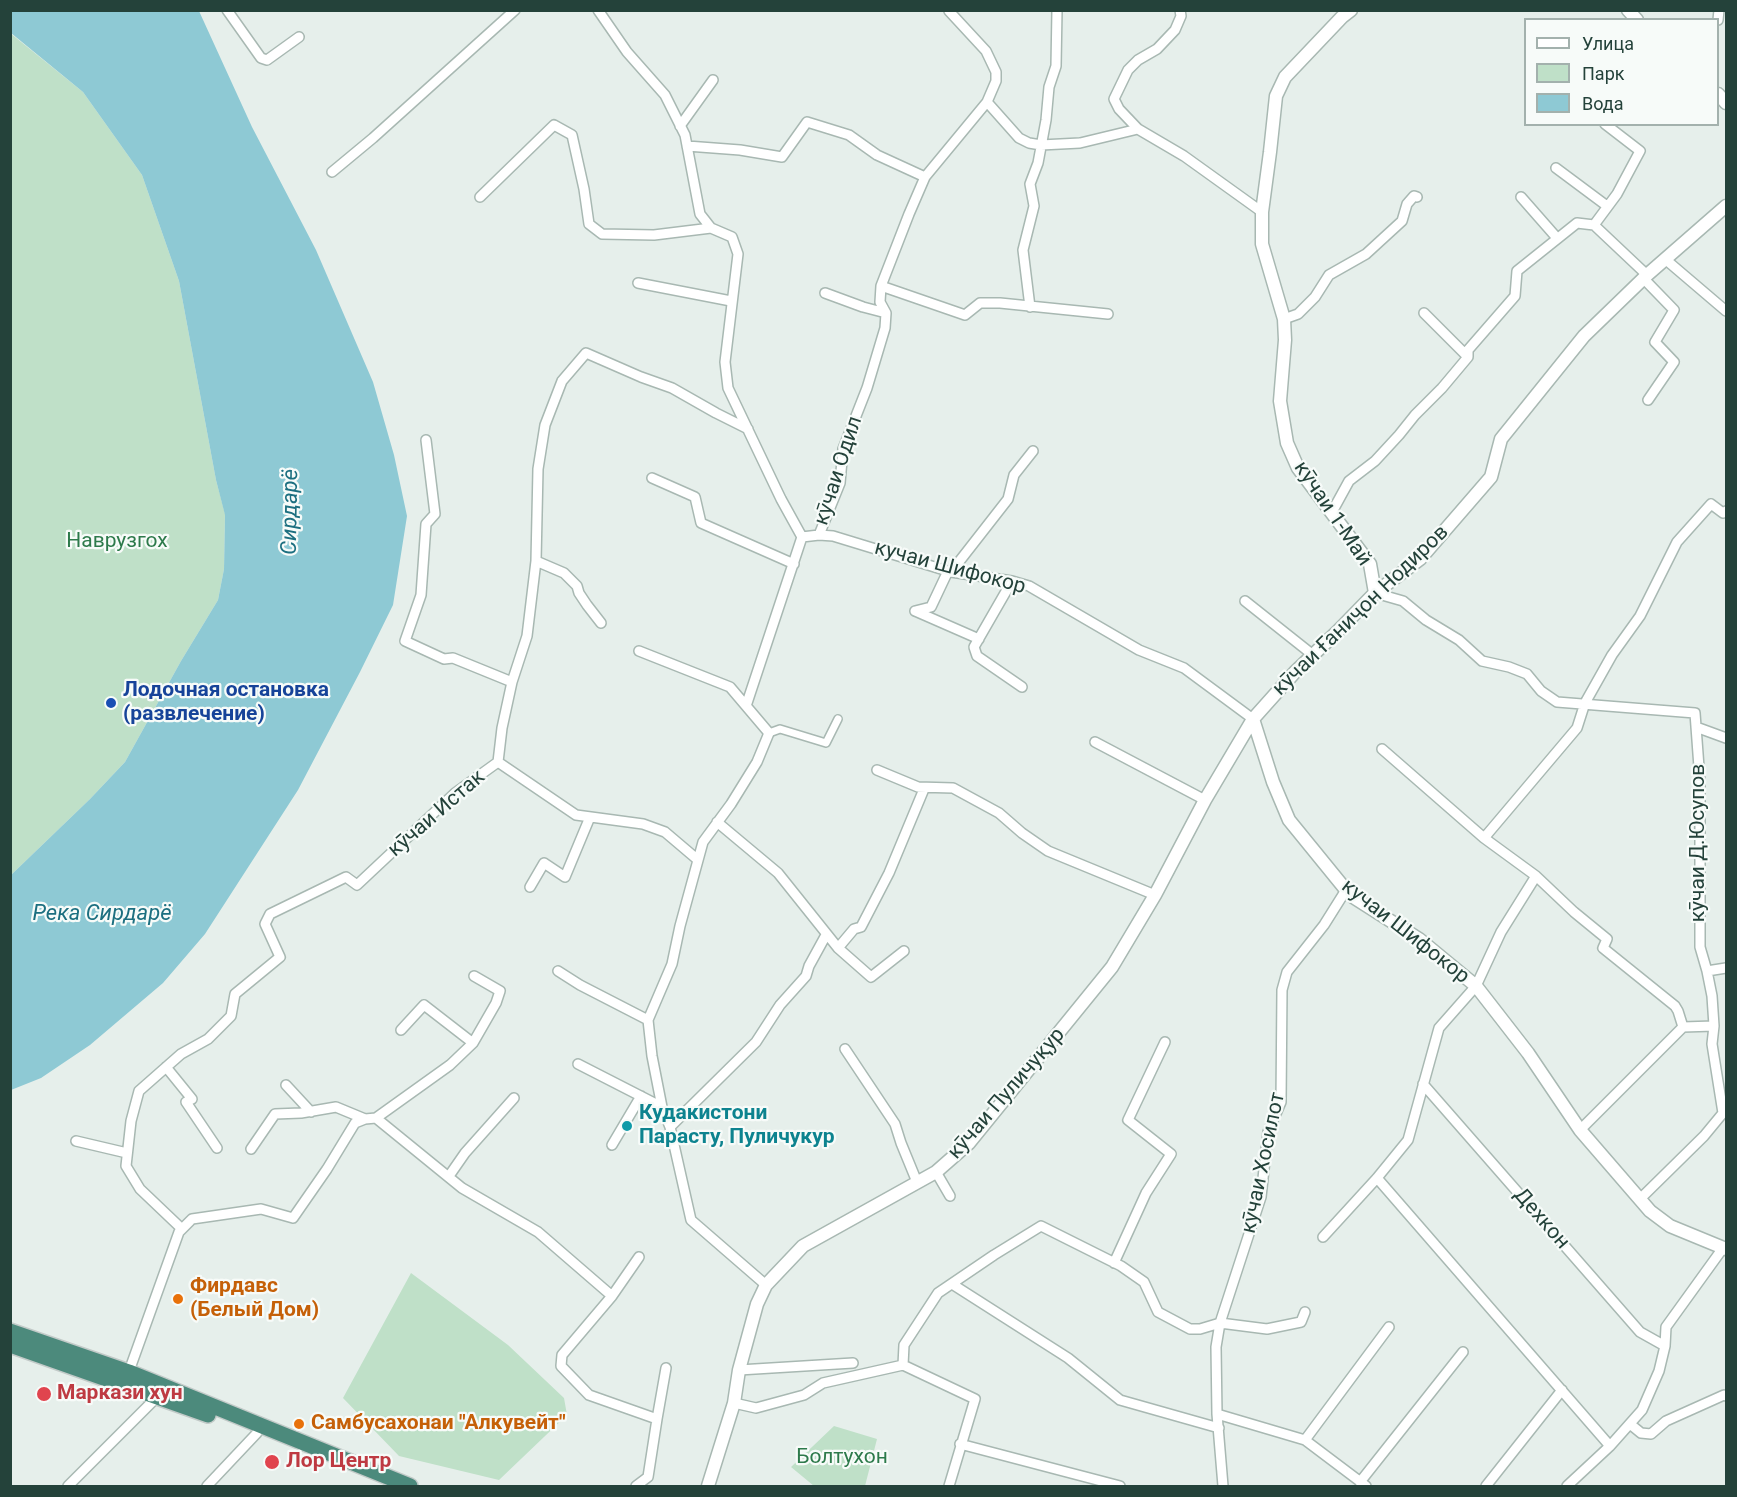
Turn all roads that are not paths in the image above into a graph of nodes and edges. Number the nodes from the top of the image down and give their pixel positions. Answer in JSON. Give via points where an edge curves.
{"nodes":[{"id":1,"x":227,"y":10,"type":"edge"},
{"id":2,"x":516,"y":10,"type":"edge"},
{"id":3,"x":598,"y":10,"type":"edge"},
{"id":4,"x":949,"y":10,"type":"edge"},
{"id":5,"x":1060,"y":10,"type":"edge"},
{"id":6,"x":1180,"y":10,"type":"edge"},
{"id":7,"x":1351,"y":10,"type":"edge"},
{"id":8,"x":299,"y":37,"type":"dead end"},
{"id":9,"x":713,"y":80,"type":"dead end"},
{"id":10,"x":987,"y":102,"type":"junction"},
{"id":11,"x":680,"y":126,"type":"junction"},
{"id":12,"x":1608,"y":126,"type":"edge"},
{"id":13,"x":1138,"y":129,"type":"junction"},
{"id":14,"x":1041,"y":145,"type":"junction"},
{"id":15,"x":687,"y":146,"type":"junction"},
{"id":16,"x":1556,"y":168,"type":"dead end"},
{"id":17,"x":332,"y":172,"type":"dead end"},
{"id":18,"x":925,"y":177,"type":"junction"},
{"id":19,"x":480,"y":197,"type":"dead end"},
{"id":20,"x":1417,"y":197,"type":"dead end"},
{"id":21,"x":1521,"y":197,"type":"dead end"},
{"id":22,"x":1607,"y":206,"type":"junction"},
{"id":23,"x":1726,"y":206,"type":"edge"},
{"id":24,"x":1262,"y":212,"type":"junction"},
{"id":25,"x":1594,"y":225,"type":"junction"},
{"id":26,"x":711,"y":228,"type":"junction"},
{"id":27,"x":1557,"y":238,"type":"junction"},
{"id":28,"x":1665,"y":259,"type":"junction"},
{"id":29,"x":1645,"y":277,"type":"junction"},
{"id":30,"x":638,"y":283,"type":"dead end"},
{"id":31,"x":881,"y":286,"type":"junction"},
{"id":32,"x":825,"y":293,"type":"dead end"},
{"id":33,"x":731,"y":301,"type":"junction"},
{"id":34,"x":1030,"y":307,"type":"junction"},
{"id":35,"x":1726,"y":311,"type":"edge"},
{"id":36,"x":886,"y":313,"type":"junction"},
{"id":37,"x":1424,"y":313,"type":"dead end"},
{"id":38,"x":1108,"y":314,"type":"dead end"},
{"id":39,"x":1284,"y":319,"type":"junction"},
{"id":40,"x":1468,"y":357,"type":"junction"},
{"id":41,"x":1648,"y":400,"type":"dead end"},
{"id":42,"x":748,"y":429,"type":"junction"},
{"id":43,"x":426,"y":440,"type":"dead end"},
{"id":44,"x":1033,"y":451,"type":"dead end"},
{"id":45,"x":652,"y":478,"type":"dead end"},
{"id":46,"x":1726,"y":511,"type":"edge"},
{"id":47,"x":1332,"y":512,"type":"junction"},
{"id":48,"x":819,"y":535,"type":"junction"},
{"id":49,"x":802,"y":537,"type":"junction"},
{"id":50,"x":536,"y":561,"type":"junction"},
{"id":51,"x":794,"y":564,"type":"junction"},
{"id":52,"x":950,"y":571,"type":"junction"},
{"id":53,"x":1012,"y":581,"type":"junction"},
{"id":54,"x":1375,"y":593,"type":"junction"},
{"id":55,"x":1245,"y":601,"type":"dead end"},
{"id":56,"x":601,"y":623,"type":"dead end"},
{"id":57,"x":979,"y":639,"type":"junction"},
{"id":58,"x":639,"y":651,"type":"dead end"},
{"id":59,"x":1313,"y":655,"type":"junction"},
{"id":60,"x":512,"y":682,"type":"junction"},
{"id":61,"x":1022,"y":687,"type":"dead end"},
{"id":62,"x":1585,"y":703,"type":"junction"},
{"id":63,"x":746,"y":706,"type":"junction"},
{"id":64,"x":1695,"y":713,"type":"joint"},
{"id":65,"x":838,"y":719,"type":"dead end"},
{"id":66,"x":1253,"y":719,"type":"junction"},
{"id":67,"x":1696,"y":727,"type":"junction"},
{"id":68,"x":769,"y":733,"type":"junction"},
{"id":69,"x":1726,"y":738,"type":"edge"},
{"id":70,"x":1095,"y":741,"type":"dead end"},
{"id":71,"x":1382,"y":749,"type":"dead end"},
{"id":72,"x":498,"y":762,"type":"junction"},
{"id":73,"x":877,"y":770,"type":"dead end"},
{"id":74,"x":924,"y":789,"type":"junction"},
{"id":75,"x":1205,"y":800,"type":"junction"},
{"id":76,"x":590,"y":817,"type":"junction"},
{"id":77,"x":717,"y":822,"type":"junction"},
{"id":78,"x":1484,"y":838,"type":"junction"},
{"id":79,"x":698,"y":860,"type":"junction"},
{"id":80,"x":1536,"y":876,"type":"junction"},
{"id":81,"x":530,"y":887,"type":"dead end"},
{"id":82,"x":1346,"y":890,"type":"junction"},
{"id":83,"x":1155,"y":896,"type":"junction"},
{"id":84,"x":826,"y":935,"type":"junction"},
{"id":85,"x":838,"y":948,"type":"junction"},
{"id":86,"x":904,"y":951,"type":"dead end"},
{"id":87,"x":1726,"y":968,"type":"edge"},
{"id":88,"x":558,"y":971,"type":"dead end"},
{"id":89,"x":1707,"y":971,"type":"junction"},
{"id":90,"x":474,"y":976,"type":"dead end"},
{"id":91,"x":1476,"y":986,"type":"junction"},
{"id":92,"x":648,"y":1020,"type":"junction"},
{"id":93,"x":1714,"y":1026,"type":"junction"},
{"id":94,"x":1683,"y":1027,"type":"junction"},
{"id":95,"x":401,"y":1030,"type":"dead end"},
{"id":96,"x":1165,"y":1042,"type":"dead end"},
{"id":97,"x":473,"y":1043,"type":"junction"},
{"id":98,"x":845,"y":1049,"type":"dead end"},
{"id":99,"x":578,"y":1064,"type":"dead end"},
{"id":100,"x":166,"y":1067,"type":"junction"},
{"id":101,"x":1716,"y":1072,"type":"junction"},
{"id":102,"x":1726,"y":1074,"type":"edge"},
{"id":103,"x":1423,"y":1084,"type":"junction"},
{"id":104,"x":286,"y":1085,"type":"dead end"},
{"id":105,"x":641,"y":1096,"type":"junction"},
{"id":106,"x":514,"y":1098,"type":"dead end"},
{"id":107,"x":662,"y":1107,"type":"junction"},
{"id":108,"x":312,"y":1112,"type":"junction"},
{"id":109,"x":376,"y":1118,"type":"junction"},
{"id":110,"x":365,"y":1119,"type":"junction"},
{"id":111,"x":670,"y":1127,"type":"junction"},
{"id":112,"x":1580,"y":1130,"type":"junction"},
{"id":113,"x":76,"y":1141,"type":"dead end"},
{"id":114,"x":612,"y":1145,"type":"dead end"},
{"id":115,"x":217,"y":1148,"type":"dead end"},
{"id":116,"x":251,"y":1149,"type":"dead end"},
{"id":117,"x":127,"y":1153,"type":"junction"},
{"id":118,"x":936,"y":1172,"type":"junction"},
{"id":119,"x":449,"y":1176,"type":"junction"},
{"id":120,"x":1377,"y":1178,"type":"junction"},
{"id":121,"x":918,"y":1182,"type":"junction"},
{"id":122,"x":950,"y":1196,"type":"dead end"},
{"id":123,"x":1640,"y":1199,"type":"junction"},
{"id":124,"x":182,"y":1229,"type":"junction"},
{"id":125,"x":1323,"y":1237,"type":"dead end"},
{"id":126,"x":1725,"y":1248,"type":"edge"},
{"id":127,"x":639,"y":1257,"type":"dead end"},
{"id":128,"x":1114,"y":1263,"type":"junction"},
{"id":129,"x":951,"y":1284,"type":"junction"},
{"id":130,"x":766,"y":1285,"type":"junction"},
{"id":131,"x":612,"y":1296,"type":"junction"},
{"id":132,"x":1305,"y":1312,"type":"dead end"},
{"id":133,"x":1220,"y":1323,"type":"junction"},
{"id":134,"x":1389,"y":1327,"type":"dead end"},
{"id":135,"x":10,"y":1331,"type":"edge"},
{"id":136,"x":10,"y":1345,"type":"edge"},
{"id":137,"x":1665,"y":1346,"type":"junction"},
{"id":138,"x":1463,"y":1352,"type":"dead end"},
{"id":139,"x":853,"y":1363,"type":"dead end"},
{"id":140,"x":903,"y":1365,"type":"junction"},
{"id":141,"x":666,"y":1368,"type":"dead end"},
{"id":142,"x":738,"y":1370,"type":"junction"},
{"id":143,"x":127,"y":1379,"type":"junction"},
{"id":144,"x":1562,"y":1389,"type":"junction"},
{"id":145,"x":157,"y":1396,"type":"junction"},
{"id":146,"x":1726,"y":1396,"type":"edge"},
{"id":147,"x":734,"y":1403,"type":"junction"},
{"id":148,"x":1217,"y":1414,"type":"junction"},
{"id":149,"x":657,"y":1419,"type":"junction"},
{"id":150,"x":1630,"y":1424,"type":"junction"},
{"id":151,"x":1219,"y":1428,"type":"junction"},
{"id":152,"x":257,"y":1433,"type":"junction"},
{"id":153,"x":1305,"y":1440,"type":"junction"},
{"id":154,"x":960,"y":1444,"type":"junction"},
{"id":155,"x":1610,"y":1446,"type":"junction"},
{"id":156,"x":1363,"y":1484,"type":"edge"},
{"id":157,"x":68,"y":1486,"type":"edge"},
{"id":158,"x":207,"y":1486,"type":"edge"},
{"id":159,"x":384,"y":1486,"type":"edge"},
{"id":160,"x":410,"y":1486,"type":"edge"},
{"id":161,"x":636,"y":1486,"type":"edge"},
{"id":162,"x":708,"y":1486,"type":"edge"},
{"id":163,"x":949,"y":1486,"type":"edge"},
{"id":164,"x":1120,"y":1486,"type":"edge"},
{"id":165,"x":1223,"y":1486,"type":"edge"},
{"id":166,"x":1486,"y":1486,"type":"edge"},
{"id":167,"x":1567,"y":1486,"type":"edge"}],
"edges":[{"from":1,"to":8,"type":"street","via":[[261,58],[267,60]]},
{"from":2,"to":17,"type":"street"},
{"from":3,"to":11,"type":"street","via":[[627,52],[665,95]]},
{"from":4,"to":10,"type":"street","via":[[986,51],[996,72]]},
{"from":5,"to":14,"type":"street","via":[[1056,66],[1048,87]]},
{"from":6,"to":13,"type":"street","via":[[1175,30],[1158,49],[1128,70],[1114,99]]},
{"from":7,"to":24,"type":"street","name":"кӯчаи 1-Май","via":[[1285,76],[1276,96]]},
{"from":9,"to":11,"type":"street"},
{"from":10,"to":14,"type":"street","via":[[1019,138]]},
{"from":10,"to":18,"type":"street"},
{"from":11,"to":15,"type":"street"},
{"from":12,"to":22,"type":"street","via":[[1640,151]]},
{"from":13,"to":14,"type":"street","via":[[1080,142]]},
{"from":13,"to":24,"type":"street","via":[[1184,156]]},
{"from":14,"to":34,"type":"street","via":[[1030,184],[1034,206],[1023,249]]},
{"from":15,"to":18,"type":"street","via":[[782,157],[807,122],[849,135],[877,155]]},
{"from":15,"to":26,"type":"street","via":[[700,214]]},
{"from":16,"to":22,"type":"street"},
{"from":18,"to":31,"type":"street"},
{"from":19,"to":26,"type":"street","via":[[554,125],[572,135],[589,224],[602,234],[654,235]]},
{"from":20,"to":39,"type":"street","via":[[1407,204],[1402,221],[1366,254],[1329,275],[1316,297],[1299,314]]},
{"from":21,"to":27,"type":"street"},
{"from":22,"to":25,"type":"street"},
{"from":23,"to":28,"type":"street","name":"кӯчаи Ғаниҷон Нодиров"},
{"from":24,"to":39,"type":"street","name":"кӯчаи 1-Май","via":[[1262,244]]},
{"from":25,"to":27,"type":"street","via":[[1577,223]]},
{"from":25,"to":29,"type":"street"},
{"from":26,"to":33,"type":"street","name":"кӯчаи Одил","via":[[732,237],[738,254]]},
{"from":27,"to":40,"type":"street","via":[[1517,271],[1515,296],[1468,350]]},
{"from":28,"to":29,"type":"street","name":"кӯчаи Ғаниҷон Нодиров"},
{"from":28,"to":35,"type":"street"},
{"from":29,"to":41,"type":"street","via":[[1674,310],[1655,342],[1674,362]]},
{"from":29,"to":54,"type":"street","name":"кӯчаи Ғаниҷон Нодиров","via":[[1584,336],[1501,439],[1491,477],[1420,559]]},
{"from":30,"to":33,"type":"street"},
{"from":31,"to":34,"type":"street","via":[[965,315],[980,303]]},
{"from":31,"to":36,"type":"street","name":"кӯчаи Одил","via":[[880,302]]},
{"from":32,"to":36,"type":"street"},
{"from":33,"to":42,"type":"street","name":"кӯчаи Одил","via":[[724,362],[728,388]]},
{"from":34,"to":38,"type":"street"},
{"from":36,"to":48,"type":"street","name":"кӯчаи Одил","via":[[867,388],[843,449],[840,483]]},
{"from":37,"to":40,"type":"street"},
{"from":39,"to":47,"type":"street","name":"кӯчаи 1-Май","via":[[1281,401],[1287,443],[1298,468]]},
{"from":40,"to":47,"type":"street","via":[[1383,452],[1349,481]]},
{"from":42,"to":49,"type":"street","name":"кӯчаи Одил"},
{"from":42,"to":50,"type":"street","name":"кӯчаи Истак","via":[[672,388],[586,353],[562,381],[545,424],[538,469]]},
{"from":43,"to":60,"type":"street","via":[[435,514],[426,524],[421,595],[405,641]]},
{"from":44,"to":52,"type":"street","via":[[1014,475],[1008,500]]},
{"from":45,"to":51,"type":"street","via":[[695,497],[701,524]]},
{"from":46,"to":62,"type":"street","via":[[1723,513],[1711,504],[1677,542],[1640,616]]},
{"from":47,"to":54,"type":"street","name":"кӯчаи 1-Май","via":[[1370,564]]},
{"from":48,"to":49,"type":"street","name":"кӯчаи Одил"},
{"from":48,"to":52,"type":"street","name":"кучаи Шифокор"},
{"from":49,"to":51,"type":"street"},
{"from":50,"to":56,"type":"street","via":[[564,573]]},
{"from":50,"to":60,"type":"street","name":"кӯчаи Истак","via":[[526,636]]},
{"from":51,"to":63,"type":"street"},
{"from":52,"to":53,"type":"street","name":"кучаи Шифокор"},
{"from":52,"to":57,"type":"street","via":[[931,607],[915,611]]},
{"from":53,"to":57,"type":"street"},
{"from":53,"to":66,"type":"street","name":"кучаи Шифокор","via":[[1029,586],[1139,650],[1184,668]]},
{"from":54,"to":59,"type":"street","name":"кӯчаи Ғаниҷон Нодиров"},
{"from":54,"to":62,"type":"street","name":"кӯчаи 1-Май","via":[[1403,601],[1482,661],[1527,674],[1557,702]]},
{"from":55,"to":59,"type":"street"},
{"from":57,"to":61,"type":"street","via":[[974,647],[977,656]]},
{"from":58,"to":63,"type":"street","via":[[730,687]]},
{"from":59,"to":66,"type":"street","name":"кӯчаи Ғаниҷон Нодиров"},
{"from":60,"to":72,"type":"street","name":"кӯчаи Истак"},
{"from":62,"to":64,"type":"street","name":"кӯчаи 1-Май"},
{"from":62,"to":78,"type":"street","via":[[1577,728]]},
{"from":63,"to":68,"type":"street"},
{"from":64,"to":67,"type":"street","name":"кӯчаи Д.Юсупов"},
{"from":65,"to":68,"type":"street","via":[[826,744],[780,729]]},
{"from":66,"to":75,"type":"street","name":"кӯчаи Пуличуқур"},
{"from":66,"to":82,"type":"street","name":"кучаи Шифокор","via":[[1289,820]]},
{"from":67,"to":69,"type":"street"},
{"from":67,"to":89,"type":"street","name":"кӯчаи Д.Юсупов","via":[[1700,781],[1700,947]]},
{"from":68,"to":77,"type":"street","via":[[757,762]]},
{"from":70,"to":75,"type":"street"},
{"from":71,"to":78,"type":"street"},
{"from":72,"to":76,"type":"street","via":[[576,815]]},
{"from":72,"to":100,"type":"street","name":"кӯчаи Истак","via":[[455,793],[357,885],[346,877],[270,914],[266,924],[280,957],[235,994],[231,1016],[208,1039]]},
{"from":73,"to":74,"type":"street"},
{"from":74,"to":83,"type":"street","via":[[953,788],[999,813],[1048,851]]},
{"from":74,"to":85,"type":"street","via":[[889,873],[861,927],[854,929]]},
{"from":75,"to":83,"type":"street","name":"кӯчаи Пуличуқур"},
{"from":76,"to":79,"type":"street","via":[[643,824],[665,832]]},
{"from":76,"to":81,"type":"street","via":[[565,877],[544,863]]},
{"from":77,"to":79,"type":"street","via":[[703,842]]},
{"from":77,"to":84,"type":"street","via":[[778,873]]},
{"from":78,"to":80,"type":"street"},
{"from":79,"to":92,"type":"street","via":[[672,964]]},
{"from":80,"to":91,"type":"street","via":[[1501,932]]},
{"from":80,"to":94,"type":"street","via":[[1607,939],[1603,948],[1675,1006]]},
{"from":82,"to":91,"type":"street","name":"кучаи Шифокор","via":[[1419,939]]},
{"from":82,"to":133,"type":"street","name":"кӯчаи Хосилот","via":[[1287,972],[1282,990],[1281,1102],[1268,1132],[1258,1206]]},
{"from":83,"to":118,"type":"street","name":"кӯчаи Пуличуқур","via":[[1112,967],[1084,1004],[969,1143]]},
{"from":84,"to":85,"type":"street"},
{"from":84,"to":111,"type":"street","via":[[806,976],[780,1005],[756,1042]]},
{"from":85,"to":86,"type":"street","via":[[871,977]]},
{"from":87,"to":89,"type":"street"},
{"from":88,"to":92,"type":"street"},
{"from":89,"to":93,"type":"street","name":"кӯчаи Д.Юсупов"},
{"from":90,"to":97,"type":"street","via":[[500,991]]},
{"from":91,"to":103,"type":"street","via":[[1438,1028]]},
{"from":91,"to":112,"type":"street","name":"кучаи Шифокор"},
{"from":92,"to":107,"type":"street"},
{"from":93,"to":94,"type":"street"},
{"from":93,"to":101,"type":"street","name":"кӯчаи Д.Юсупов"},
{"from":94,"to":112,"type":"street"},
{"from":95,"to":97,"type":"street","via":[[424,1005]]},
{"from":96,"to":128,"type":"street","via":[[1128,1120],[1171,1154],[1146,1193]]},
{"from":97,"to":109,"type":"street","via":[[450,1065]]},
{"from":98,"to":121,"type":"street","via":[[895,1124]]},
{"from":99,"to":105,"type":"street"},
{"from":100,"to":115,"type":"street","via":[[192,1099],[186,1102]]},
{"from":100,"to":117,"type":"street","name":"кӯчаи Истак","via":[[139,1091]]},
{"from":101,"to":102,"type":"street"},
{"from":101,"to":123,"type":"street","name":"кӯчаи Д.Юсупов","via":[[1723,1113]]},
{"from":103,"to":120,"type":"street","via":[[1408,1140]]},
{"from":103,"to":137,"type":"street","name":"Дехкон","via":[[1640,1332]]},
{"from":104,"to":108,"type":"street"},
{"from":105,"to":107,"type":"street"},
{"from":105,"to":114,"type":"street"},
{"from":106,"to":119,"type":"street"},
{"from":107,"to":111,"type":"street"},
{"from":108,"to":110,"type":"street","via":[[336,1107]]},
{"from":108,"to":116,"type":"street","via":[[275,1114]]},
{"from":109,"to":110,"type":"street"},
{"from":109,"to":119,"type":"street"},
{"from":110,"to":124,"type":"street","via":[[355,1123],[293,1218],[261,1209],[192,1219]]},
{"from":111,"to":130,"type":"street","via":[[691,1220]]},
{"from":112,"to":123,"type":"street","name":"кучаи Шифокор"},
{"from":113,"to":117,"type":"street"},
{"from":117,"to":124,"type":"street","name":"кӯчаи Истак","via":[[126,1166],[140,1189]]},
{"from":118,"to":121,"type":"street","name":"кӯчаи Пуличуқур"},
{"from":118,"to":122,"type":"street"},
{"from":119,"to":131,"type":"street","via":[[462,1188],[538,1232]]},
{"from":120,"to":125,"type":"street"},
{"from":120,"to":144,"type":"street"},
{"from":121,"to":130,"type":"street","name":"кӯчаи Пуличуқур","via":[[803,1246]]},
{"from":123,"to":126,"type":"street","name":"кучаи Шифокор","via":[[1670,1226]]},
{"from":124,"to":143,"type":"street"},
{"from":126,"to":137,"type":"street","via":[[1666,1327]]},
{"from":127,"to":131,"type":"street"},
{"from":128,"to":129,"type":"street","via":[[1041,1226]]},
{"from":128,"to":133,"type":"street","via":[[1144,1282],[1158,1312],[1190,1329]]},
{"from":129,"to":140,"type":"street","via":[[938,1293],[904,1345]]},
{"from":129,"to":151,"type":"street","via":[[1068,1358],[1120,1400]]},
{"from":130,"to":142,"type":"street","name":"кӯчаи Пуличуқур"},
{"from":131,"to":149,"type":"street","via":[[562,1355],[561,1366],[589,1395]]},
{"from":132,"to":133,"type":"street","via":[[1301,1322],[1267,1329]]},
{"from":133,"to":148,"type":"street","name":"кӯчаи Хосилот","via":[[1216,1347]]},
{"from":134,"to":153,"type":"street"},
{"from":135,"to":143,"type":"highway"},
{"from":136,"to":143,"type":"highway"},
{"from":137,"to":150,"type":"street","via":[[1642,1410]]},
{"from":138,"to":156,"type":"street"},
{"from":139,"to":142,"type":"street"},
{"from":140,"to":147,"type":"street","via":[[823,1383],[804,1395],[756,1408]]},
{"from":140,"to":154,"type":"street","via":[[975,1399]]},
{"from":141,"to":149,"type":"street"},
{"from":142,"to":147,"type":"street","name":"кӯчаи Пуличуқур"},
{"from":143,"to":145,"type":"highway"},
{"from":143,"to":160,"type":"highway"},
{"from":144,"to":155,"type":"street"},
{"from":144,"to":166,"type":"street"},
{"from":145,"to":152,"type":"highway"},
{"from":145,"to":157,"type":"street"},
{"from":146,"to":150,"type":"street","via":[[1666,1421],[1650,1434],[1641,1433]]},
{"from":147,"to":162,"type":"street","name":"кӯчаи Пуличуқур"},
{"from":148,"to":151,"type":"street","name":"кӯчаи Хосилот"},
{"from":148,"to":153,"type":"street"},
{"from":149,"to":161,"type":"street","via":[[648,1477]]},
{"from":150,"to":155,"type":"street"},
{"from":151,"to":165,"type":"street","name":"кӯчаи Хосилот"},
{"from":152,"to":158,"type":"street"},
{"from":152,"to":159,"type":"highway"},
{"from":153,"to":156,"type":"street"},
{"from":154,"to":163,"type":"street"},
{"from":154,"to":164,"type":"street"},
{"from":155,"to":167,"type":"street"}]}
